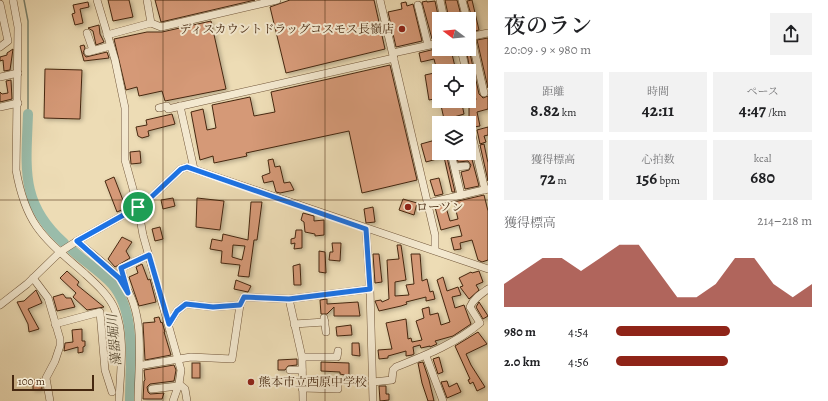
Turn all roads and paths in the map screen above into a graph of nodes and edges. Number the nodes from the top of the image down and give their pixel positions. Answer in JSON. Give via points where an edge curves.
{"nodes":[{"id":1,"x":13,"y":0,"type":"edge"},
{"id":2,"x":97,"y":0,"type":"edge"},
{"id":3,"x":147,"y":0,"type":"edge"},
{"id":4,"x":277,"y":0,"type":"edge"},
{"id":5,"x":380,"y":0,"type":"edge"},
{"id":6,"x":440,"y":0,"type":"edge"},
{"id":7,"x":462,"y":0,"type":"edge"},
{"id":8,"x":0,"y":4,"type":"edge"},
{"id":9,"x":418,"y":5,"type":"dead end"},
{"id":10,"x":443,"y":12,"type":"edge"},
{"id":11,"x":465,"y":12,"type":"edge"},
{"id":12,"x":151,"y":23,"type":"junction"},
{"id":13,"x":87,"y":33,"type":"dead end"},
{"id":14,"x":488,"y":33,"type":"edge"},
{"id":15,"x":107,"y":36,"type":"junction"},
{"id":16,"x":476,"y":36,"type":"edge"},
{"id":17,"x":432,"y":44,"type":"edge"},
{"id":18,"x":428,"y":45,"type":"junction"},
{"id":19,"x":110,"y":46,"type":"junction"},
{"id":20,"x":0,"y":47,"type":"edge"},
{"id":21,"x":394,"y":55,"type":"junction"},
{"id":22,"x":475,"y":56,"type":"edge"},
{"id":23,"x":18,"y":73,"type":"junction"},
{"id":24,"x":0,"y":77,"type":"edge"},
{"id":25,"x":484,"y":93,"type":"dead end"},
{"id":26,"x":18,"y":103,"type":"junction"},
{"id":27,"x":180,"y":106,"type":"junction"},
{"id":28,"x":0,"y":107,"type":"edge"},
{"id":29,"x":159,"y":108,"type":"dead end"},
{"id":30,"x":476,"y":147,"type":"edge"},
{"id":31,"x":453,"y":160,"type":"edge"},
{"id":32,"x":466,"y":166,"type":"dead end"},
{"id":33,"x":455,"y":167,"type":"junction"},
{"id":34,"x":194,"y":169,"type":"junction"},
{"id":35,"x":487,"y":190,"type":"edge"},
{"id":36,"x":461,"y":195,"type":"junction"},
{"id":37,"x":428,"y":202,"type":"junction"},
{"id":38,"x":138,"y":207,"type":"junction"},
{"id":39,"x":366,"y":229,"type":"junction"},
{"id":40,"x":77,"y":241,"type":"junction"},
{"id":41,"x":435,"y":250,"type":"junction"},
{"id":42,"x":60,"y":252,"type":"junction"},
{"id":43,"x":149,"y":255,"type":"junction"},
{"id":44,"x":488,"y":269,"type":"edge"},
{"id":45,"x":33,"y":278,"type":"junction"},
{"id":46,"x":370,"y":289,"type":"junction"},
{"id":47,"x":488,"y":289,"type":"edge"},
{"id":48,"x":128,"y":293,"type":"junction"},
{"id":49,"x":289,"y":299,"type":"junction"},
{"id":50,"x":0,"y":305,"type":"edge"},
{"id":51,"x":240,"y":305,"type":"junction"},
{"id":52,"x":55,"y":324,"type":"junction"},
{"id":53,"x":169,"y":324,"type":"junction"},
{"id":54,"x":294,"y":324,"type":"junction"},
{"id":55,"x":326,"y":332,"type":"dead end"},
{"id":56,"x":338,"y":351,"type":"dead end"},
{"id":57,"x":426,"y":356,"type":"junction"},
{"id":58,"x":302,"y":357,"type":"junction"},
{"id":59,"x":178,"y":359,"type":"junction"},
{"id":60,"x":143,"y":365,"type":"dead end"},
{"id":61,"x":290,"y":370,"type":"dead end"},
{"id":62,"x":302,"y":370,"type":"junction"},
{"id":63,"x":373,"y":382,"type":"junction"},
{"id":64,"x":178,"y":385,"type":"junction"},
{"id":65,"x":302,"y":388,"type":"junction"},
{"id":66,"x":152,"y":389,"type":"dead end"},
{"id":67,"x":338,"y":389,"type":"dead end"},
{"id":68,"x":112,"y":392,"type":"dead end"},
{"id":69,"x":50,"y":401,"type":"edge"},
{"id":70,"x":119,"y":401,"type":"edge"},
{"id":71,"x":138,"y":401,"type":"edge"},
{"id":72,"x":173,"y":401,"type":"edge"},
{"id":73,"x":187,"y":401,"type":"edge"},
{"id":74,"x":303,"y":401,"type":"edge"},
{"id":75,"x":373,"y":401,"type":"edge"},
{"id":76,"x":443,"y":401,"type":"edge"}],
"edges":[{"from":1,"to":23,"type":"street","via":[[18,27]]},
{"from":2,"to":15,"type":"street"},
{"from":3,"to":12,"type":"street"},
{"from":4,"to":12,"type":"street","via":[[161,27]]},
{"from":5,"to":21,"type":"street"},
{"from":6,"to":10,"type":"street"},
{"from":7,"to":11,"type":"street"},
{"from":8,"to":20,"type":"street","via":[[8,41]]},
{"from":9,"to":18,"type":"street"},
{"from":12,"to":15,"type":"street"},
{"from":13,"to":19,"type":"street","via":[[90,51]]},
{"from":14,"to":16,"type":"street"},
{"from":15,"to":19,"type":"street"},
{"from":17,"to":18,"type":"street"},
{"from":18,"to":21,"type":"street"},
{"from":19,"to":38,"type":"street","via":[[125,108],[125,160]]},
{"from":21,"to":27,"type":"street"},
{"from":21,"to":37,"type":"street"},
{"from":22,"to":25,"type":"street"},
{"from":23,"to":24,"type":"street"},
{"from":23,"to":26,"type":"street"},
{"from":26,"to":28,"type":"street"},
{"from":26,"to":42,"type":"street","via":[[16,170],[20,191],[25,208],[34,224]]},
{"from":27,"to":29,"type":"street"},
{"from":27,"to":34,"type":"street"},
{"from":30,"to":35,"type":"street"},
{"from":31,"to":33,"type":"street"},
{"from":32,"to":33,"type":"street"},
{"from":33,"to":36,"type":"street"},
{"from":34,"to":38,"type":"street","via":[[181,169]]},
{"from":34,"to":39,"type":"street"},
{"from":35,"to":36,"type":"street"},
{"from":36,"to":37,"type":"street"},
{"from":37,"to":41,"type":"street","via":[[435,235]]},
{"from":38,"to":40,"type":"street"},
{"from":38,"to":43,"type":"street"},
{"from":39,"to":41,"type":"street"},
{"from":39,"to":46,"type":"street"},
{"from":40,"to":42,"type":"street"},
{"from":40,"to":48,"type":"street","via":[[119,278]]},
{"from":41,"to":44,"type":"street"},
{"from":42,"to":45,"type":"street"},
{"from":42,"to":70,"type":"street","via":[[90,279],[115,309],[121,333]]},
{"from":43,"to":48,"type":"street","via":[[121,268]]},
{"from":43,"to":53,"type":"street"},
{"from":45,"to":50,"type":"street"},
{"from":45,"to":52,"type":"street","via":[[48,298]]},
{"from":46,"to":49,"type":"street"},
{"from":46,"to":63,"type":"street"},
{"from":47,"to":57,"type":"street","via":[[475,299],[470,307],[480,323]]},
{"from":48,"to":71,"type":"street","via":[[136,312],[140,343]]},
{"from":49,"to":51,"type":"street","via":[[244,297]]},
{"from":49,"to":54,"type":"street"},
{"from":51,"to":53,"type":"street","via":[[213,307],[186,304],[177,311]]},
{"from":51,"to":59,"type":"street","via":[[232,359]]},
{"from":52,"to":68,"type":"street","via":[[100,312],[105,370]]},
{"from":52,"to":69,"type":"street","via":[[60,346],[46,378]]},
{"from":53,"to":59,"type":"street"},
{"from":54,"to":55,"type":"street","via":[[325,320]]},
{"from":54,"to":58,"type":"street"},
{"from":56,"to":58,"type":"street","via":[[338,358]]},
{"from":57,"to":63,"type":"street","via":[[396,366],[392,380]]},
{"from":57,"to":76,"type":"street","via":[[437,378]]},
{"from":58,"to":62,"type":"street"},
{"from":59,"to":60,"type":"street"},
{"from":59,"to":64,"type":"street"},
{"from":61,"to":62,"type":"street"},
{"from":62,"to":65,"type":"street"},
{"from":63,"to":75,"type":"street"},
{"from":64,"to":66,"type":"street"},
{"from":64,"to":72,"type":"street"},
{"from":64,"to":73,"type":"street","via":[[185,389]]},
{"from":65,"to":67,"type":"street"},
{"from":65,"to":74,"type":"street"}]}
